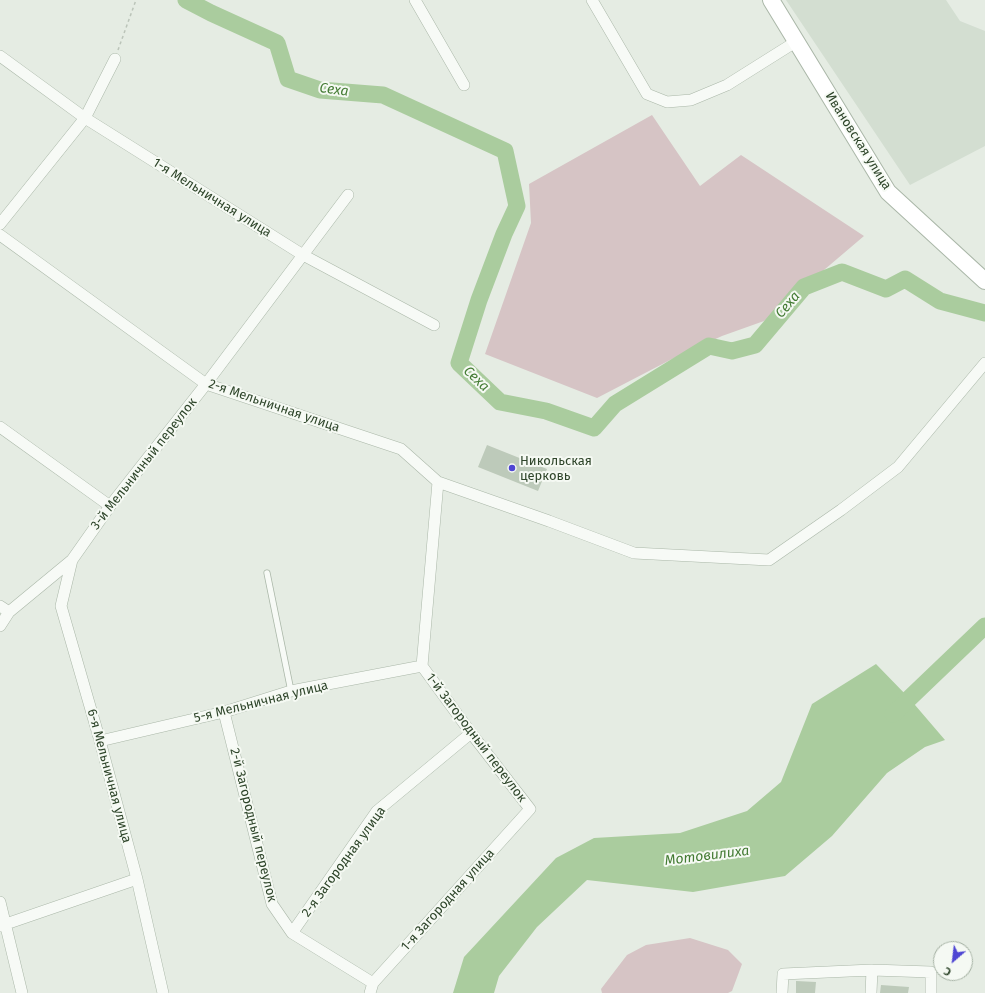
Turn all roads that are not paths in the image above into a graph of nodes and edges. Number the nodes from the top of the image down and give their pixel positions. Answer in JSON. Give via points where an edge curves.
{"nodes":[{"id":1,"x":415,"y":0,"type":"edge"},
{"id":2,"x":592,"y":0,"type":"edge"},
{"id":3,"x":771,"y":0,"type":"edge"},
{"id":4,"x":797,"y":41,"type":"junction"},
{"id":5,"x":0,"y":56,"type":"edge"},
{"id":6,"x":115,"y":59,"type":"road end"},
{"id":7,"x":464,"y":85,"type":"dead end"},
{"id":8,"x":85,"y":118,"type":"junction"},
{"id":9,"x":348,"y":194,"type":"dead end"},
{"id":10,"x":0,"y":224,"type":"edge"},
{"id":11,"x":0,"y":235,"type":"edge"},
{"id":12,"x":304,"y":255,"type":"junction"},
{"id":13,"x":985,"y":281,"type":"edge"},
{"id":14,"x":434,"y":325,"type":"dead end"},
{"id":15,"x":985,"y":363,"type":"edge"},
{"id":16,"x":206,"y":384,"type":"junction"},
{"id":17,"x":0,"y":427,"type":"edge"},
{"id":18,"x":438,"y":482,"type":"junction"},
{"id":19,"x":110,"y":506,"type":"junction"},
{"id":20,"x":72,"y":560,"type":"junction"},
{"id":21,"x":267,"y":573,"type":"dead end"},
{"id":22,"x":5,"y":609,"type":"edge"},
{"id":23,"x":0,"y":626,"type":"edge"},
{"id":24,"x":422,"y":666,"type":"junction"},
{"id":25,"x":291,"y":691,"type":"junction"},
{"id":26,"x":224,"y":712,"type":"junction"},
{"id":27,"x":471,"y":733,"type":"junction"},
{"id":28,"x":100,"y":741,"type":"junction"},
{"id":29,"x":530,"y":810,"type":"joint"},
{"id":30,"x":137,"y":879,"type":"junction"},
{"id":31,"x":0,"y":902,"type":"edge"},
{"id":32,"x":2,"y":926,"type":"edge"},
{"id":33,"x":292,"y":933,"type":"junction"},
{"id":34,"x":872,"y":970,"type":"junction"},
{"id":35,"x":372,"y":988,"type":"edge"},
{"id":36,"x":22,"y":993,"type":"edge"},
{"id":37,"x":163,"y":993,"type":"edge"},
{"id":38,"x":782,"y":993,"type":"edge"},
{"id":39,"x":871,"y":993,"type":"edge"},
{"id":40,"x":931,"y":993,"type":"edge"}],
"edges":[{"from":1,"to":7,"type":"street"},
{"from":2,"to":4,"type":"street","via":[[647,94],[667,102],[691,100],[727,85]]},
{"from":3,"to":4,"type":"street","name":"Ивановская улица"},
{"from":4,"to":13,"type":"street","name":"Ивановская улица","via":[[888,192]]},
{"from":5,"to":8,"type":"street","name":"1-я Мельничная улица"},
{"from":6,"to":8,"type":"street"},
{"from":8,"to":10,"type":"street"},
{"from":8,"to":12,"type":"street","name":"1-я Мельничная улица"},
{"from":9,"to":12,"type":"street","name":"3-й Мельничный переулок"},
{"from":11,"to":16,"type":"street","name":"2-я Мельничная улица"},
{"from":12,"to":14,"type":"street","name":"1-я Мельничная улица"},
{"from":12,"to":16,"type":"street","name":"3-й Мельничный переулок"},
{"from":15,"to":18,"type":"street","name":"2-я Мельничная улица","via":[[898,467],[769,560],[634,553]]},
{"from":16,"to":18,"type":"street","name":"2-я Мельничная улица","via":[[401,449]]},
{"from":16,"to":19,"type":"street","name":"3-й Мельничный переулок"},
{"from":17,"to":19,"type":"street"},
{"from":18,"to":24,"type":"street"},
{"from":19,"to":20,"type":"street","name":"3-й Мельничный переулок"},
{"from":20,"to":22,"type":"street","name":"3-й Мельничный переулок"},
{"from":20,"to":28,"type":"street","name":"6-я Мельничная улица","via":[[61,606]]},
{"from":21,"to":25,"type":"lane"},
{"from":22,"to":23,"type":"street","name":"3-й Мельничный переулок"},
{"from":24,"to":25,"type":"street","name":"5-я Мельничная улица"},
{"from":24,"to":27,"type":"street","name":"1-й Загородный переулок"},
{"from":25,"to":26,"type":"street","name":"5-я Мельничная улица"},
{"from":26,"to":28,"type":"street","name":"5-я Мельничная улица"},
{"from":26,"to":33,"type":"street","name":"2-й Загородный переулок","via":[[272,904]]},
{"from":27,"to":29,"type":"street","name":"1-й Загородный переулок"},
{"from":27,"to":33,"type":"street","name":"2-я Загородная улица","via":[[377,811]]},
{"from":28,"to":30,"type":"street","name":"6-я Мельничная улица"},
{"from":29,"to":35,"type":"street","name":"1-я Загородная улица"},
{"from":30,"to":32,"type":"street"},
{"from":30,"to":37,"type":"street","name":"6-я Мельничная улица"},
{"from":31,"to":32,"type":"street"},
{"from":32,"to":36,"type":"street"},
{"from":33,"to":35,"type":"street","name":"2-й Загородный переулок"},
{"from":34,"to":38,"type":"street","via":[[783,974]]},
{"from":34,"to":39,"type":"street"},
{"from":34,"to":40,"type":"street","via":[[931,972]]}]}
